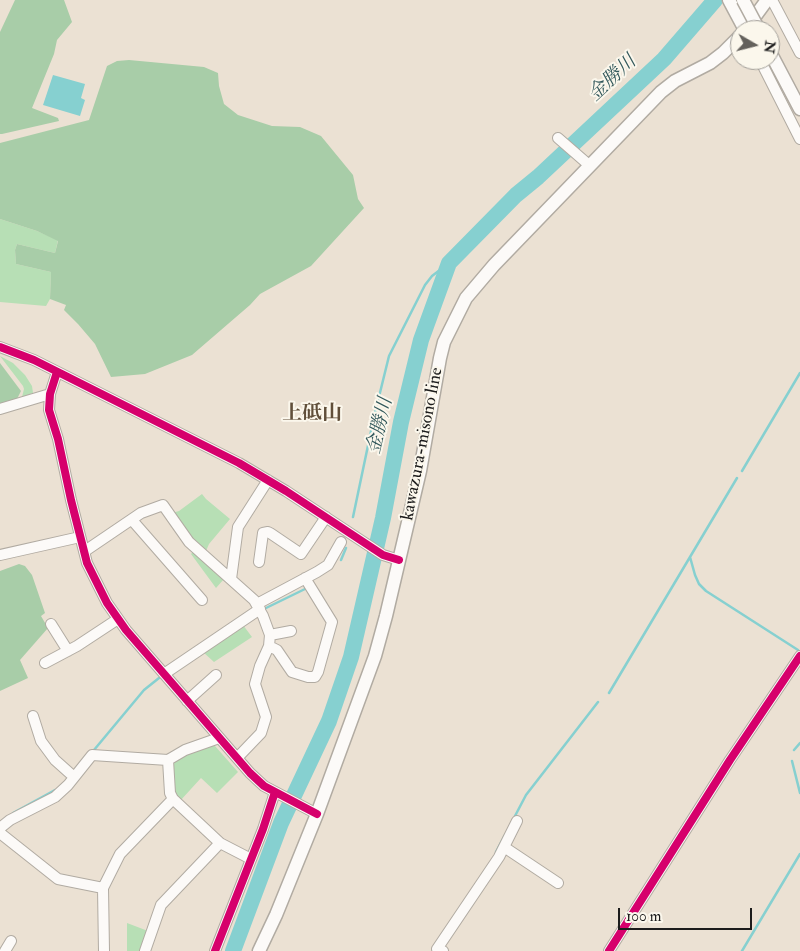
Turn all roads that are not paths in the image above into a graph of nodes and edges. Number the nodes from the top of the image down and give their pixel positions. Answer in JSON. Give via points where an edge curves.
{"nodes":[{"id":1,"x":767,"y":0,"type":"edge"},
{"id":2,"x":772,"y":0,"type":"edge"},
{"id":3,"x":735,"y":2,"type":"edge"},
{"id":4,"x":741,"y":20,"type":"edge"},
{"id":5,"x":750,"y":20,"type":"edge"},
{"id":6,"x":752,"y":20,"type":"edge"},
{"id":7,"x":730,"y":47,"type":"edge"},
{"id":8,"x":800,"y":53,"type":"edge"},
{"id":9,"x":765,"y":70,"type":"edge"},
{"id":10,"x":779,"y":70,"type":"edge"},
{"id":11,"x":800,"y":109,"type":"edge"},
{"id":12,"x":558,"y":138,"type":"dead end"},
{"id":13,"x":800,"y":139,"type":"edge"},
{"id":14,"x":589,"y":165,"type":"junction"},
{"id":15,"x":0,"y":347,"type":"edge"},
{"id":16,"x":57,"y":372,"type":"junction"},
{"id":17,"x":50,"y":394,"type":"junction"},
{"id":18,"x":0,"y":409,"type":"edge"},
{"id":19,"x":268,"y":480,"type":"junction"},
{"id":20,"x":326,"y":517,"type":"junction"},
{"id":21,"x":132,"y":520,"type":"junction"},
{"id":22,"x":80,"y":537,"type":"junction"},
{"id":23,"x":341,"y":542,"type":"dead end"},
{"id":24,"x":84,"y":551,"type":"junction"},
{"id":25,"x":0,"y":555,"type":"edge"},
{"id":26,"x":396,"y":559,"type":"junction"},
{"id":27,"x":258,"y":562,"type":"dead end"},
{"id":28,"x":306,"y":578,"type":"junction"},
{"id":29,"x":231,"y":579,"type":"junction"},
{"id":30,"x":202,"y":600,"type":"dead end"},
{"id":31,"x":258,"y":607,"type":"junction"},
{"id":32,"x":118,"y":619,"type":"junction"},
{"id":33,"x":51,"y":624,"type":"dead end"},
{"id":34,"x":291,"y":631,"type":"dead end"},
{"id":35,"x":270,"y":635,"type":"junction"},
{"id":36,"x":270,"y":646,"type":"junction"},
{"id":37,"x":68,"y":651,"type":"junction"},
{"id":38,"x":800,"y":656,"type":"edge"},
{"id":39,"x":45,"y":663,"type":"dead end"},
{"id":40,"x":164,"y":674,"type":"junction"},
{"id":41,"x":216,"y":675,"type":"dead end"},
{"id":42,"x":187,"y":700,"type":"junction"},
{"id":43,"x":34,"y":716,"type":"dead end"},
{"id":44,"x":220,"y":738,"type":"junction"},
{"id":45,"x":237,"y":758,"type":"junction"},
{"id":46,"x":168,"y":760,"type":"junction"},
{"id":47,"x":74,"y":777,"type":"junction"},
{"id":48,"x":277,"y":794,"type":"junction"},
{"id":49,"x":173,"y":799,"type":"junction"},
{"id":50,"x":317,"y":814,"type":"junction"},
{"id":51,"x":517,"y":821,"type":"dead end"},
{"id":52,"x":0,"y":828,"type":"edge"},
{"id":53,"x":0,"y":834,"type":"edge"},
{"id":54,"x":220,"y":843,"type":"junction"},
{"id":55,"x":504,"y":847,"type":"junction"},
{"id":56,"x":252,"y":859,"type":"junction"},
{"id":57,"x":558,"y":883,"type":"dead end"},
{"id":58,"x":103,"y":888,"type":"junction"},
{"id":59,"x":11,"y":941,"type":"dead end"},
{"id":60,"x":5,"y":951,"type":"edge"},
{"id":61,"x":104,"y":951,"type":"edge"},
{"id":62,"x":145,"y":951,"type":"edge"},
{"id":63,"x":215,"y":951,"type":"edge"},
{"id":64,"x":259,"y":951,"type":"edge"},
{"id":65,"x":443,"y":951,"type":"edge"},
{"id":66,"x":610,"y":951,"type":"edge"}],
"edges":[{"from":1,"to":6,"type":"main road"},
{"from":2,"to":8,"type":"street"},
{"from":3,"to":4,"type":"main road"},
{"from":3,"to":5,"type":"main road","bridge":true},
{"from":7,"to":14,"type":"main road","name":"kawazura-misono line","via":[[710,63],[661,92]]},
{"from":9,"to":13,"type":"street"},
{"from":10,"to":11,"type":"main road"},
{"from":12,"to":14,"type":"street"},
{"from":14,"to":26,"type":"main road","name":"kawazura-misono line","via":[[481,279],[466,298],[444,342],[420,471]]},
{"from":15,"to":16,"type":"street"},
{"from":16,"to":17,"type":"street"},
{"from":16,"to":19,"type":"street"},
{"from":17,"to":18,"type":"street"},
{"from":17,"to":22,"type":"street","via":[[49,410]]},
{"from":19,"to":20,"type":"street"},
{"from":19,"to":29,"type":"street","via":[[238,527]]},
{"from":20,"to":26,"type":"street","via":[[383,555]]},
{"from":20,"to":27,"type":"street","via":[[301,554],[268,532],[263,533]]},
{"from":21,"to":24,"type":"street"},
{"from":21,"to":29,"type":"street","via":[[163,505],[188,542]]},
{"from":21,"to":30,"type":"street"},
{"from":22,"to":24,"type":"street"},
{"from":22,"to":25,"type":"street"},
{"from":23,"to":28,"type":"street","via":[[328,564]]},
{"from":24,"to":32,"type":"street","via":[[107,603]]},
{"from":26,"to":50,"type":"main road","name":"kawazura-misono line","via":[[375,656]]},
{"from":28,"to":31,"type":"street"},
{"from":28,"to":36,"type":"street","via":[[332,622],[315,677],[292,672],[277,650]]},
{"from":29,"to":31,"type":"street"},
{"from":31,"to":35,"type":"street"},
{"from":31,"to":40,"type":"street"},
{"from":32,"to":37,"type":"street"},
{"from":32,"to":40,"type":"street"},
{"from":33,"to":37,"type":"street"},
{"from":34,"to":35,"type":"street"},
{"from":35,"to":36,"type":"street"},
{"from":36,"to":45,"type":"street","via":[[255,684],[266,717],[261,733]]},
{"from":37,"to":39,"type":"street"},
{"from":38,"to":66,"type":"street","via":[[730,760]]},
{"from":40,"to":42,"type":"street"},
{"from":41,"to":42,"type":"street"},
{"from":42,"to":44,"type":"street"},
{"from":43,"to":47,"type":"street","via":[[41,741],[55,760]]},
{"from":44,"to":45,"type":"street"},
{"from":44,"to":46,"type":"street","via":[[185,750]]},
{"from":45,"to":48,"type":"street","via":[[264,786]]},
{"from":46,"to":47,"type":"street","via":[[92,755]]},
{"from":46,"to":49,"type":"street"},
{"from":47,"to":52,"type":"street","via":[[55,797]]},
{"from":48,"to":50,"type":"street"},
{"from":48,"to":56,"type":"street"},
{"from":49,"to":54,"type":"street"},
{"from":49,"to":58,"type":"street","via":[[120,854]]},
{"from":50,"to":64,"type":"main road","name":"kawazura-misono line"},
{"from":51,"to":55,"type":"street"},
{"from":53,"to":58,"type":"street","via":[[58,879]]},
{"from":54,"to":56,"type":"street"},
{"from":54,"to":62,"type":"street","via":[[161,906]]},
{"from":55,"to":57,"type":"street"},
{"from":55,"to":65,"type":"street","via":[[500,858],[437,949]]},
{"from":56,"to":63,"type":"street"},
{"from":58,"to":61,"type":"street"},
{"from":59,"to":60,"type":"street"}]}
